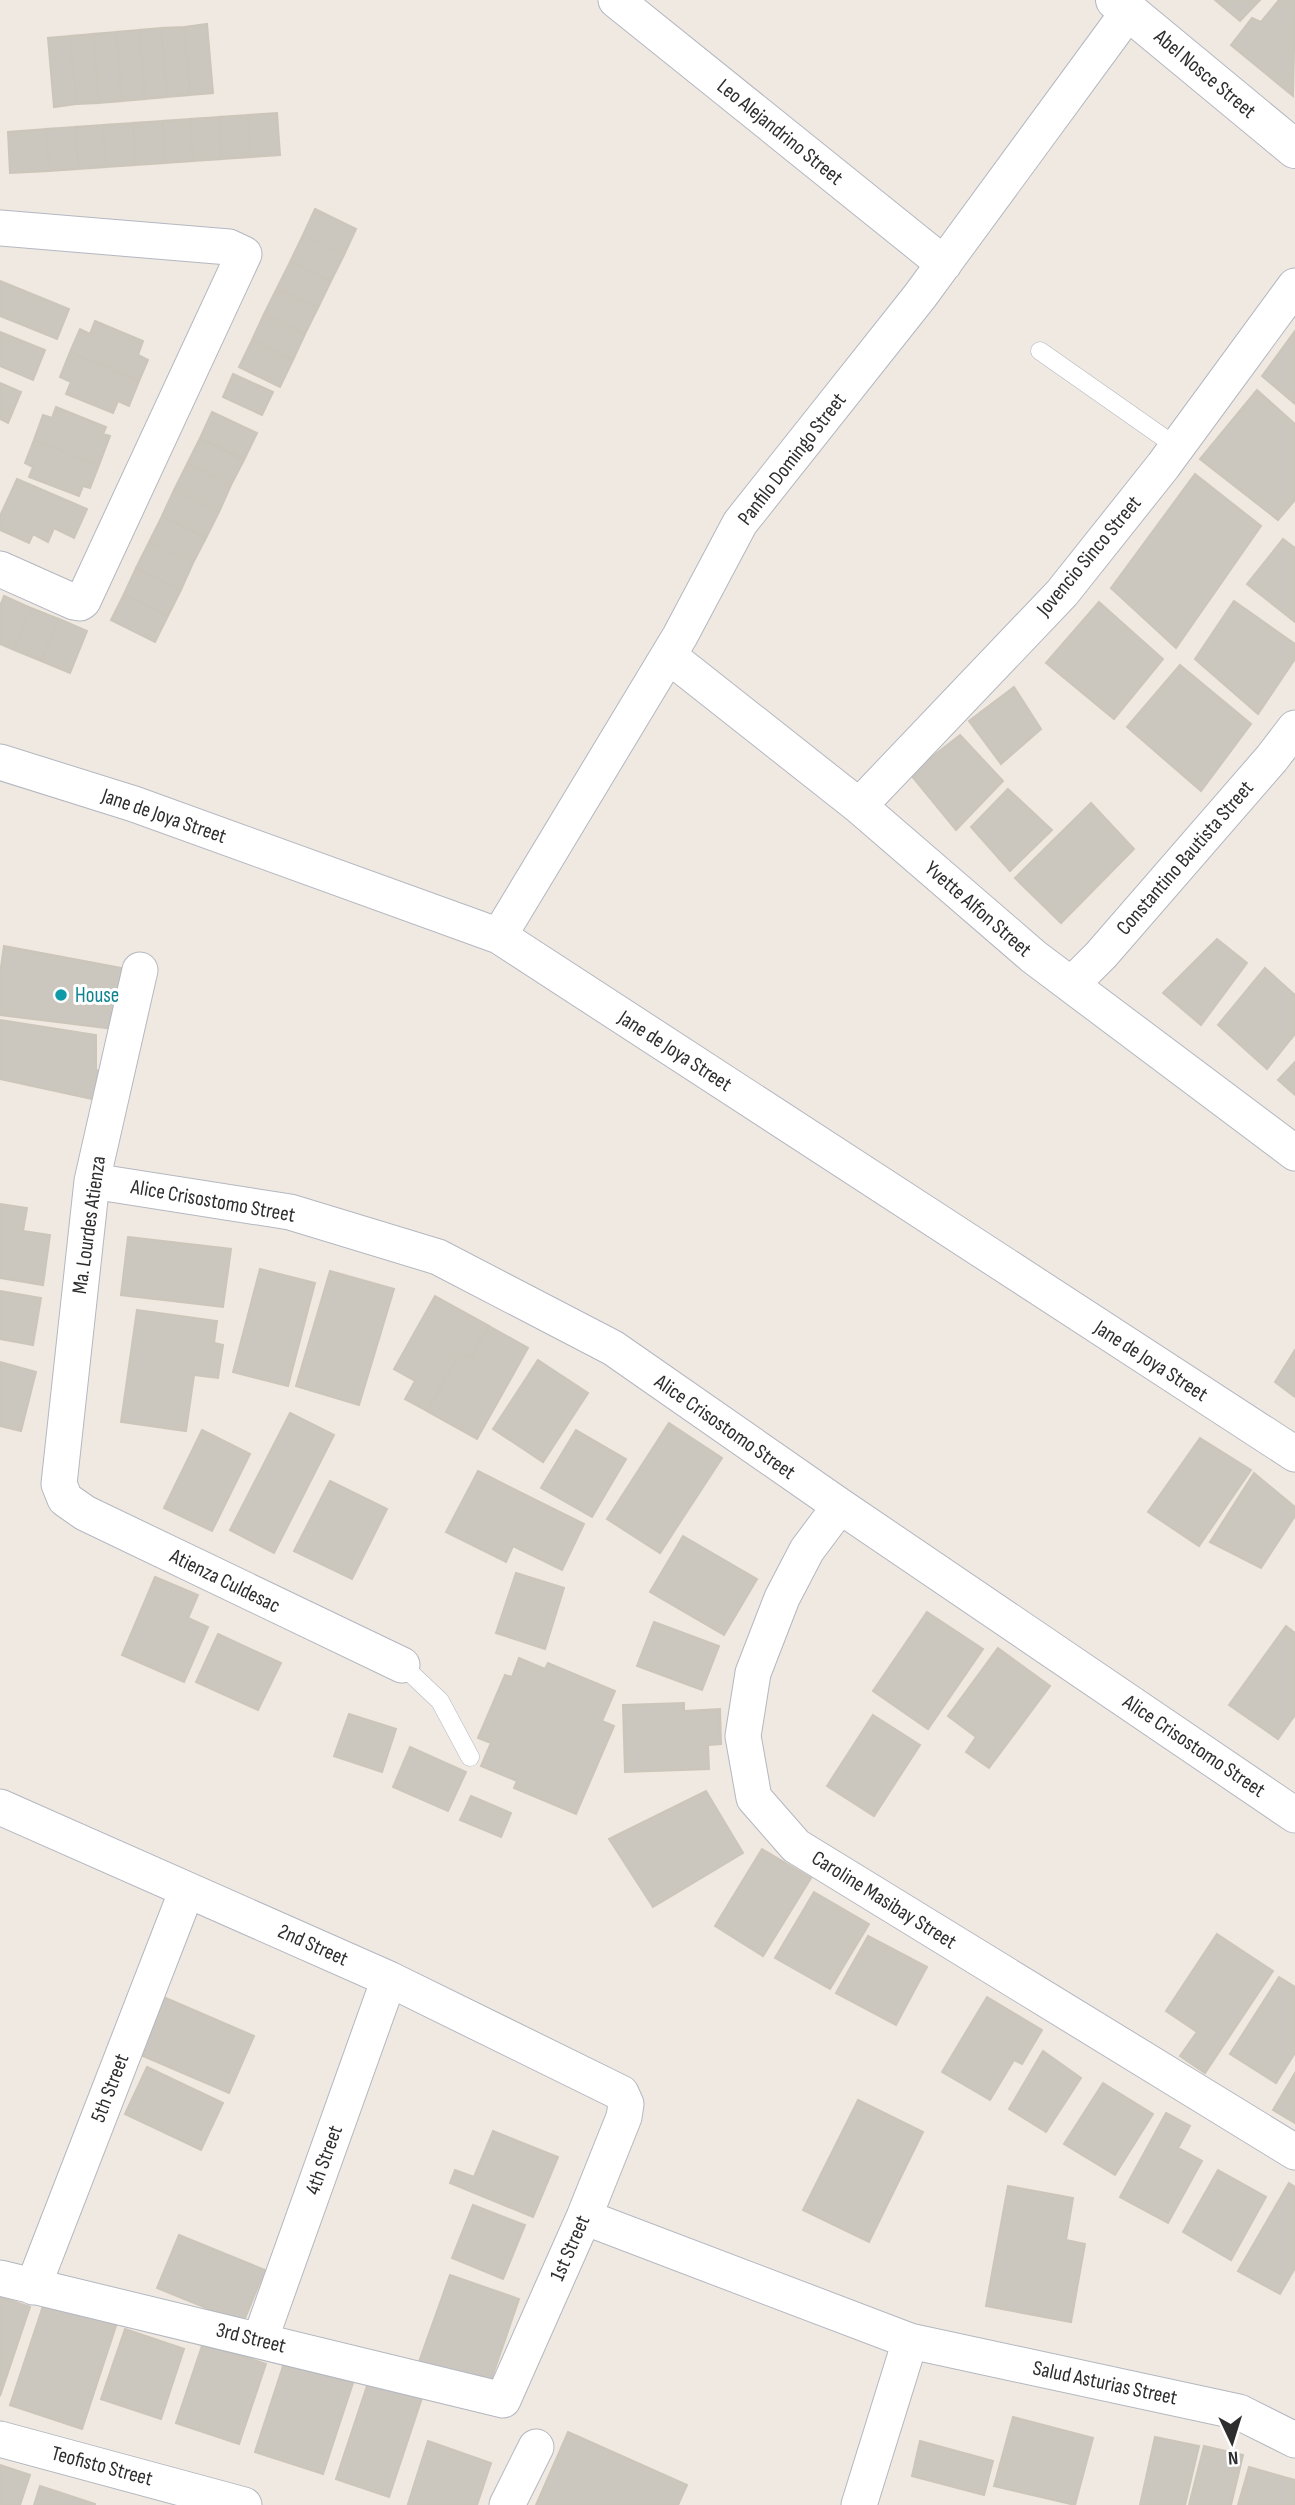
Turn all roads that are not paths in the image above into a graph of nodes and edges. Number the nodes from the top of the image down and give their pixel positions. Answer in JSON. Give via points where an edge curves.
{"nodes":[{"id":1,"x":616,"y":0,"type":"edge"},
{"id":2,"x":1122,"y":5,"type":"edge"},
{"id":3,"x":1295,"y":149,"type":"edge"},
{"id":4,"x":0,"y":228,"type":"edge"},
{"id":5,"x":944,"y":264,"type":"junction"},
{"id":6,"x":1295,"y":286,"type":"edge"},
{"id":7,"x":1040,"y":351,"type":"dead end"},
{"id":8,"x":1177,"y":447,"type":"junction"},
{"id":9,"x":0,"y":569,"type":"edge"},
{"id":10,"x":669,"y":656,"type":"junction"},
{"id":11,"x":1295,"y":727,"type":"edge"},
{"id":12,"x":0,"y":762,"type":"edge"},
{"id":13,"x":1284,"y":768,"type":"edge"},
{"id":14,"x":859,"y":806,"type":"junction"},
{"id":15,"x":499,"y":936,"type":"junction"},
{"id":16,"x":140,"y":970,"type":"dead end"},
{"id":17,"x":1071,"y":985,"type":"junction"},
{"id":18,"x":1295,"y":1153,"type":"edge"},
{"id":19,"x":92,"y":1181,"type":"junction"},
{"id":20,"x":1295,"y":1454,"type":"edge"},
{"id":21,"x":59,"y":1484,"type":"joint"},
{"id":22,"x":839,"y":1506,"type":"junction"},
{"id":23,"x":401,"y":1665,"type":"joint"},
{"id":24,"x":470,"y":1758,"type":"dead end"},
{"id":25,"x":0,"y":1807,"type":"edge"},
{"id":26,"x":1295,"y":1815,"type":"edge"},
{"id":27,"x":187,"y":1890,"type":"junction"},
{"id":28,"x":389,"y":1979,"type":"junction"},
{"id":29,"x":621,"y":2094,"type":"joint"},
{"id":30,"x":1295,"y":2152,"type":"edge"},
{"id":31,"x":584,"y":2217,"type":"junction"},
{"id":32,"x":0,"y":2278,"type":"edge"},
{"id":33,"x":33,"y":2287,"type":"junction"},
{"id":34,"x":260,"y":2340,"type":"junction"},
{"id":35,"x":910,"y":2341,"type":"junction"},
{"id":36,"x":503,"y":2400,"type":"joint"},
{"id":37,"x":0,"y":2439,"type":"edge"},
{"id":38,"x":1295,"y":2440,"type":"edge"},
{"id":39,"x":536,"y":2447,"type":"dead end"},
{"id":40,"x":244,"y":2505,"type":"edge"},
{"id":41,"x":507,"y":2505,"type":"edge"},
{"id":42,"x":859,"y":2505,"type":"edge"}],
"edges":[{"from":1,"to":5,"type":"street","name":"Leo Alejandrino Street"},
{"from":2,"to":3,"type":"street","name":"Abel Nosce Street"},
{"from":2,"to":5,"type":"street","name":"Panfilo Domingo Street"},
{"from":4,"to":9,"type":"street","via":[[229,247],[244,254],[83,601],[74,602]]},
{"from":5,"to":10,"type":"street","name":"Panfilo Domingo Street","via":[[740,523]]},
{"from":6,"to":8,"type":"street","name":"Jovencio Sinco Street"},
{"from":7,"to":8,"type":"lane"},
{"from":8,"to":14,"type":"street","name":"Jovencio Sinco Street","via":[[1062,593]]},
{"from":10,"to":14,"type":"street","name":"Yvette Alfon Street"},
{"from":10,"to":15,"type":"street","name":"Panfilo Domingo Street"},
{"from":11,"to":13,"type":"street","name":"Constantino Bautista Street"},
{"from":12,"to":15,"type":"street","name":"Jane de Joya Street","via":[[134,804]]},
{"from":13,"to":17,"type":"street","name":"Constantino Bautista Street"},
{"from":14,"to":17,"type":"street","name":"Yvette Alfon Street"},
{"from":15,"to":20,"type":"street","name":"Jane de Joya Street"},
{"from":16,"to":19,"type":"street","name":"Ma. Lourdes Atienza"},
{"from":17,"to":18,"type":"street","name":"Yvette Alfon Street"},
{"from":19,"to":21,"type":"street","name":"Ma. Lourdes Atienza"},
{"from":19,"to":22,"type":"street","name":"Alice Crisostomo Street","via":[[290,1212],[438,1257],[613,1349]]},
{"from":21,"to":23,"type":"street","name":"Atienza Culdesac","via":[[65,1499],[85,1513]]},
{"from":22,"to":26,"type":"street","name":"Alice Crisostomo Street"},
{"from":22,"to":30,"type":"street","name":"Caroline Masibay Street","via":[[807,1550],[782,1598],[754,1672],[743,1736],[754,1798],[796,1846]]},
{"from":23,"to":24,"type":"lane","via":[[440,1701]]},
{"from":25,"to":27,"type":"street","name":"2nd Street"},
{"from":27,"to":28,"type":"street","name":"2nd Street"},
{"from":27,"to":33,"type":"street","name":"5th Street"},
{"from":28,"to":29,"type":"street","name":"2nd Street"},
{"from":28,"to":34,"type":"street","name":"4th Street"},
{"from":29,"to":31,"type":"street","name":"1st Street","via":[[626,2104],[624,2117]]},
{"from":31,"to":35,"type":"street","name":"Salud Asturias Street"},
{"from":31,"to":36,"type":"street","name":"1st Street"},
{"from":32,"to":33,"type":"street","name":"3rd Street"},
{"from":33,"to":34,"type":"street","name":"3rd Street"},
{"from":34,"to":36,"type":"street","name":"3rd Street"},
{"from":35,"to":38,"type":"street","name":"Salud Asturias Street","via":[[1239,2412]]},
{"from":35,"to":42,"type":"street"},
{"from":37,"to":40,"type":"street","name":"Teofisto Street"},
{"from":39,"to":41,"type":"street"}]}
